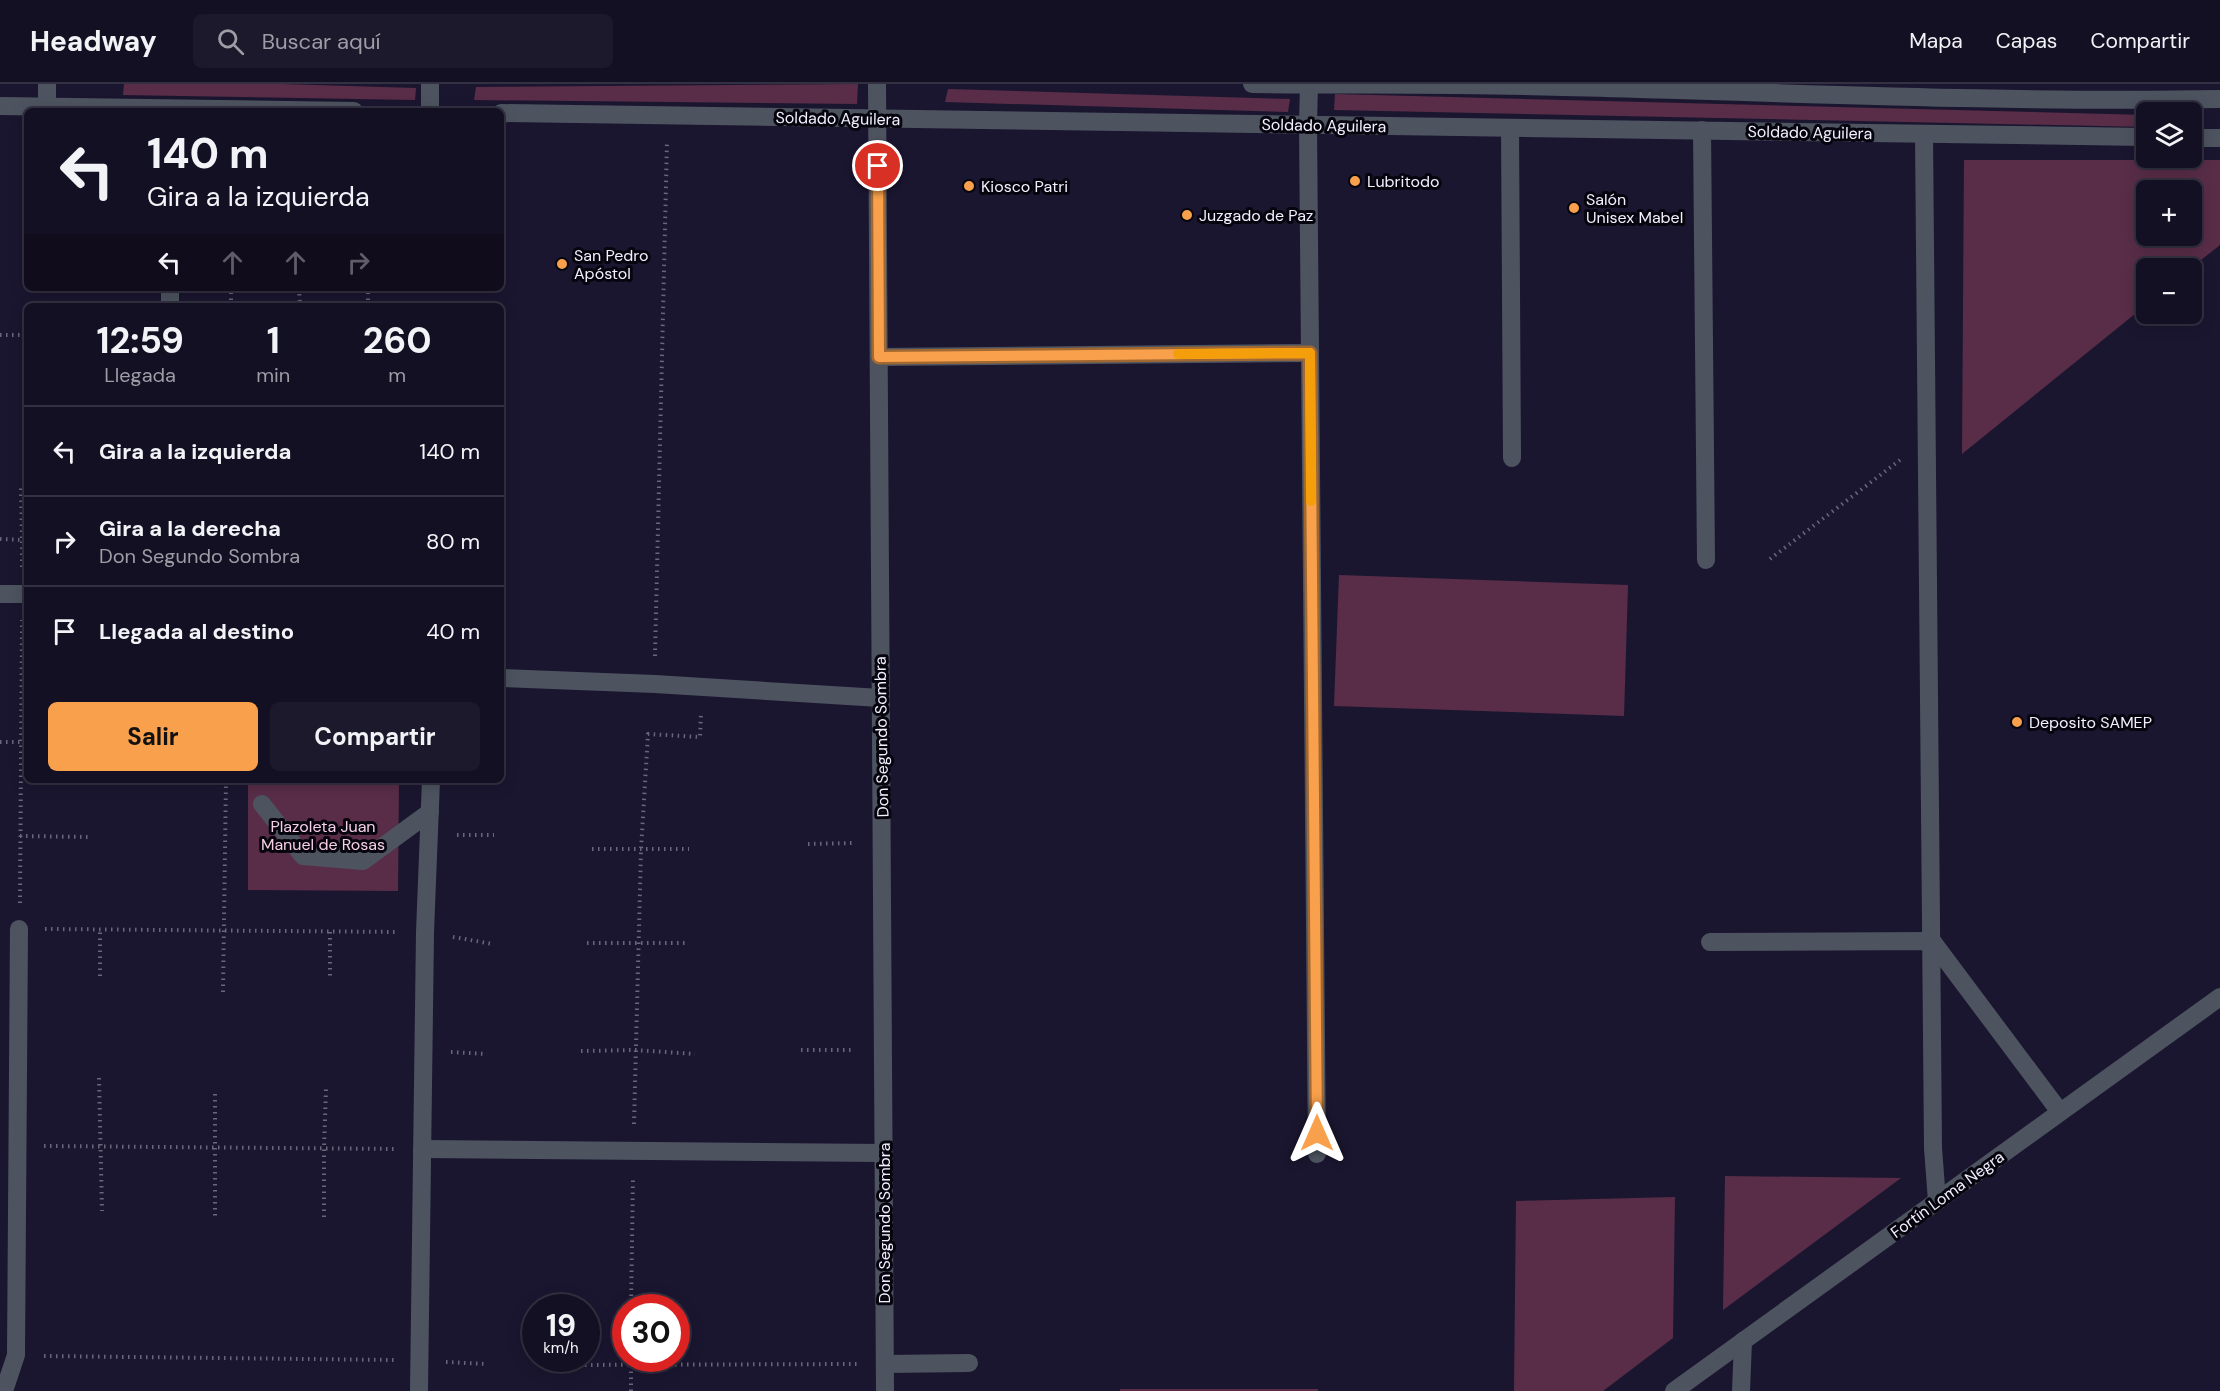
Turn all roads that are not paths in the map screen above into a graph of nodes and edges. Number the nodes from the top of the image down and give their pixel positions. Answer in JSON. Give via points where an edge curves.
{"nodes":[{"id":1,"x":46,"y":84,"type":"edge"},
{"id":2,"x":430,"y":84,"type":"edge"},
{"id":3,"x":877,"y":84,"type":"edge"},
{"id":4,"x":1251,"y":84,"type":"edge"},
{"id":5,"x":1309,"y":84,"type":"edge"},
{"id":6,"x":2220,"y":99,"type":"edge"},
{"id":7,"x":0,"y":106,"type":"edge"},
{"id":8,"x":47,"y":106,"type":"junction"},
{"id":9,"x":109,"y":108,"type":"edge"},
{"id":10,"x":430,"y":108,"type":"edge"},
{"id":11,"x":504,"y":113,"type":"edge"},
{"id":12,"x":878,"y":118,"type":"junction"},
{"id":13,"x":1308,"y":125,"type":"junction"},
{"id":14,"x":1510,"y":128,"type":"junction"},
{"id":15,"x":1702,"y":130,"type":"junction"},
{"id":16,"x":1924,"y":134,"type":"junction"},
{"id":17,"x":2136,"y":137,"type":"edge"},
{"id":18,"x":2202,"y":138,"type":"edge"},
{"id":19,"x":2220,"y":138,"type":"edge"},
{"id":20,"x":1310,"y":353,"type":"junction"},
{"id":21,"x":879,"y":357,"type":"junction"},
{"id":22,"x":1512,"y":458,"type":"dead end"},
{"id":23,"x":1706,"y":560,"type":"dead end"},
{"id":24,"x":0,"y":594,"type":"edge"},
{"id":25,"x":22,"y":594,"type":"road end"},
{"id":26,"x":504,"y":678,"type":"edge"},
{"id":27,"x":880,"y":698,"type":"junction"},
{"id":28,"x":431,"y":783,"type":"edge"},
{"id":29,"x":262,"y":804,"type":"dead end"},
{"id":30,"x":430,"y":812,"type":"junction"},
{"id":31,"x":20,"y":929,"type":"road end"},
{"id":32,"x":1932,"y":941,"type":"junction"},
{"id":33,"x":1710,"y":942,"type":"dead end"},
{"id":34,"x":2220,"y":997,"type":"edge"},
{"id":35,"x":2060,"y":1112,"type":"junction"},
{"id":36,"x":422,"y":1149,"type":"junction"},
{"id":37,"x":883,"y":1153,"type":"junction"},
{"id":38,"x":1317,"y":1154,"type":"dead end"},
{"id":39,"x":1937,"y":1201,"type":"junction"},
{"id":40,"x":1743,"y":1341,"type":"junction"},
{"id":41,"x":969,"y":1363,"type":"dead end"},
{"id":42,"x":885,"y":1364,"type":"junction"},
{"id":43,"x":4,"y":1391,"type":"edge"},
{"id":44,"x":419,"y":1391,"type":"edge"},
{"id":45,"x":885,"y":1391,"type":"edge"},
{"id":46,"x":1674,"y":1391,"type":"edge"},
{"id":47,"x":1741,"y":1391,"type":"edge"}],
"edges":[{"from":1,"to":8,"type":"street"},
{"from":2,"to":10,"type":"street"},
{"from":3,"to":12,"type":"street","name":"Don Segundo Sombra"},
{"from":4,"to":5,"type":"street"},
{"from":5,"to":6,"type":"street"},
{"from":5,"to":13,"type":"street"},
{"from":7,"to":8,"type":"street"},
{"from":8,"to":9,"type":"street"},
{"from":11,"to":12,"type":"street","name":"Soldado Aguilera"},
{"from":12,"to":13,"type":"street","name":"Soldado Aguilera"},
{"from":12,"to":21,"type":"street","name":"Don Segundo Sombra"},
{"from":13,"to":14,"type":"street","name":"Soldado Aguilera"},
{"from":13,"to":20,"type":"street"},
{"from":14,"to":15,"type":"street","name":"Soldado Aguilera"},
{"from":14,"to":22,"type":"street"},
{"from":15,"to":16,"type":"street","name":"Soldado Aguilera"},
{"from":15,"to":23,"type":"street"},
{"from":16,"to":17,"type":"street","name":"Soldado Aguilera"},
{"from":16,"to":32,"type":"street"},
{"from":18,"to":19,"type":"street"},
{"from":20,"to":21,"type":"street"},
{"from":20,"to":38,"type":"street"},
{"from":21,"to":27,"type":"street","name":"Don Segundo Sombra"},
{"from":24,"to":25,"type":"street"},
{"from":26,"to":27,"type":"street"},
{"from":27,"to":37,"type":"street","name":"Don Segundo Sombra"},
{"from":28,"to":30,"type":"street"},
{"from":29,"to":30,"type":"street","via":[[303,856],[363,861]]},
{"from":30,"to":36,"type":"street"},
{"from":31,"to":43,"type":"street","via":[[16,1355]]},
{"from":32,"to":33,"type":"street"},
{"from":32,"to":35,"type":"street"},
{"from":32,"to":39,"type":"street"},
{"from":34,"to":35,"type":"street","name":"Fortín Loma Negra"},
{"from":35,"to":39,"type":"street","name":"Fortín Loma Negra"},
{"from":36,"to":37,"type":"street"},
{"from":36,"to":44,"type":"street"},
{"from":37,"to":42,"type":"street","name":"Don Segundo Sombra"},
{"from":39,"to":40,"type":"street","name":"Fortín Loma Negra"},
{"from":40,"to":46,"type":"street","name":"Fortín Loma Negra"},
{"from":40,"to":47,"type":"street"},
{"from":41,"to":42,"type":"street"},
{"from":42,"to":45,"type":"street","name":"Don Segundo Sombra"}]}
